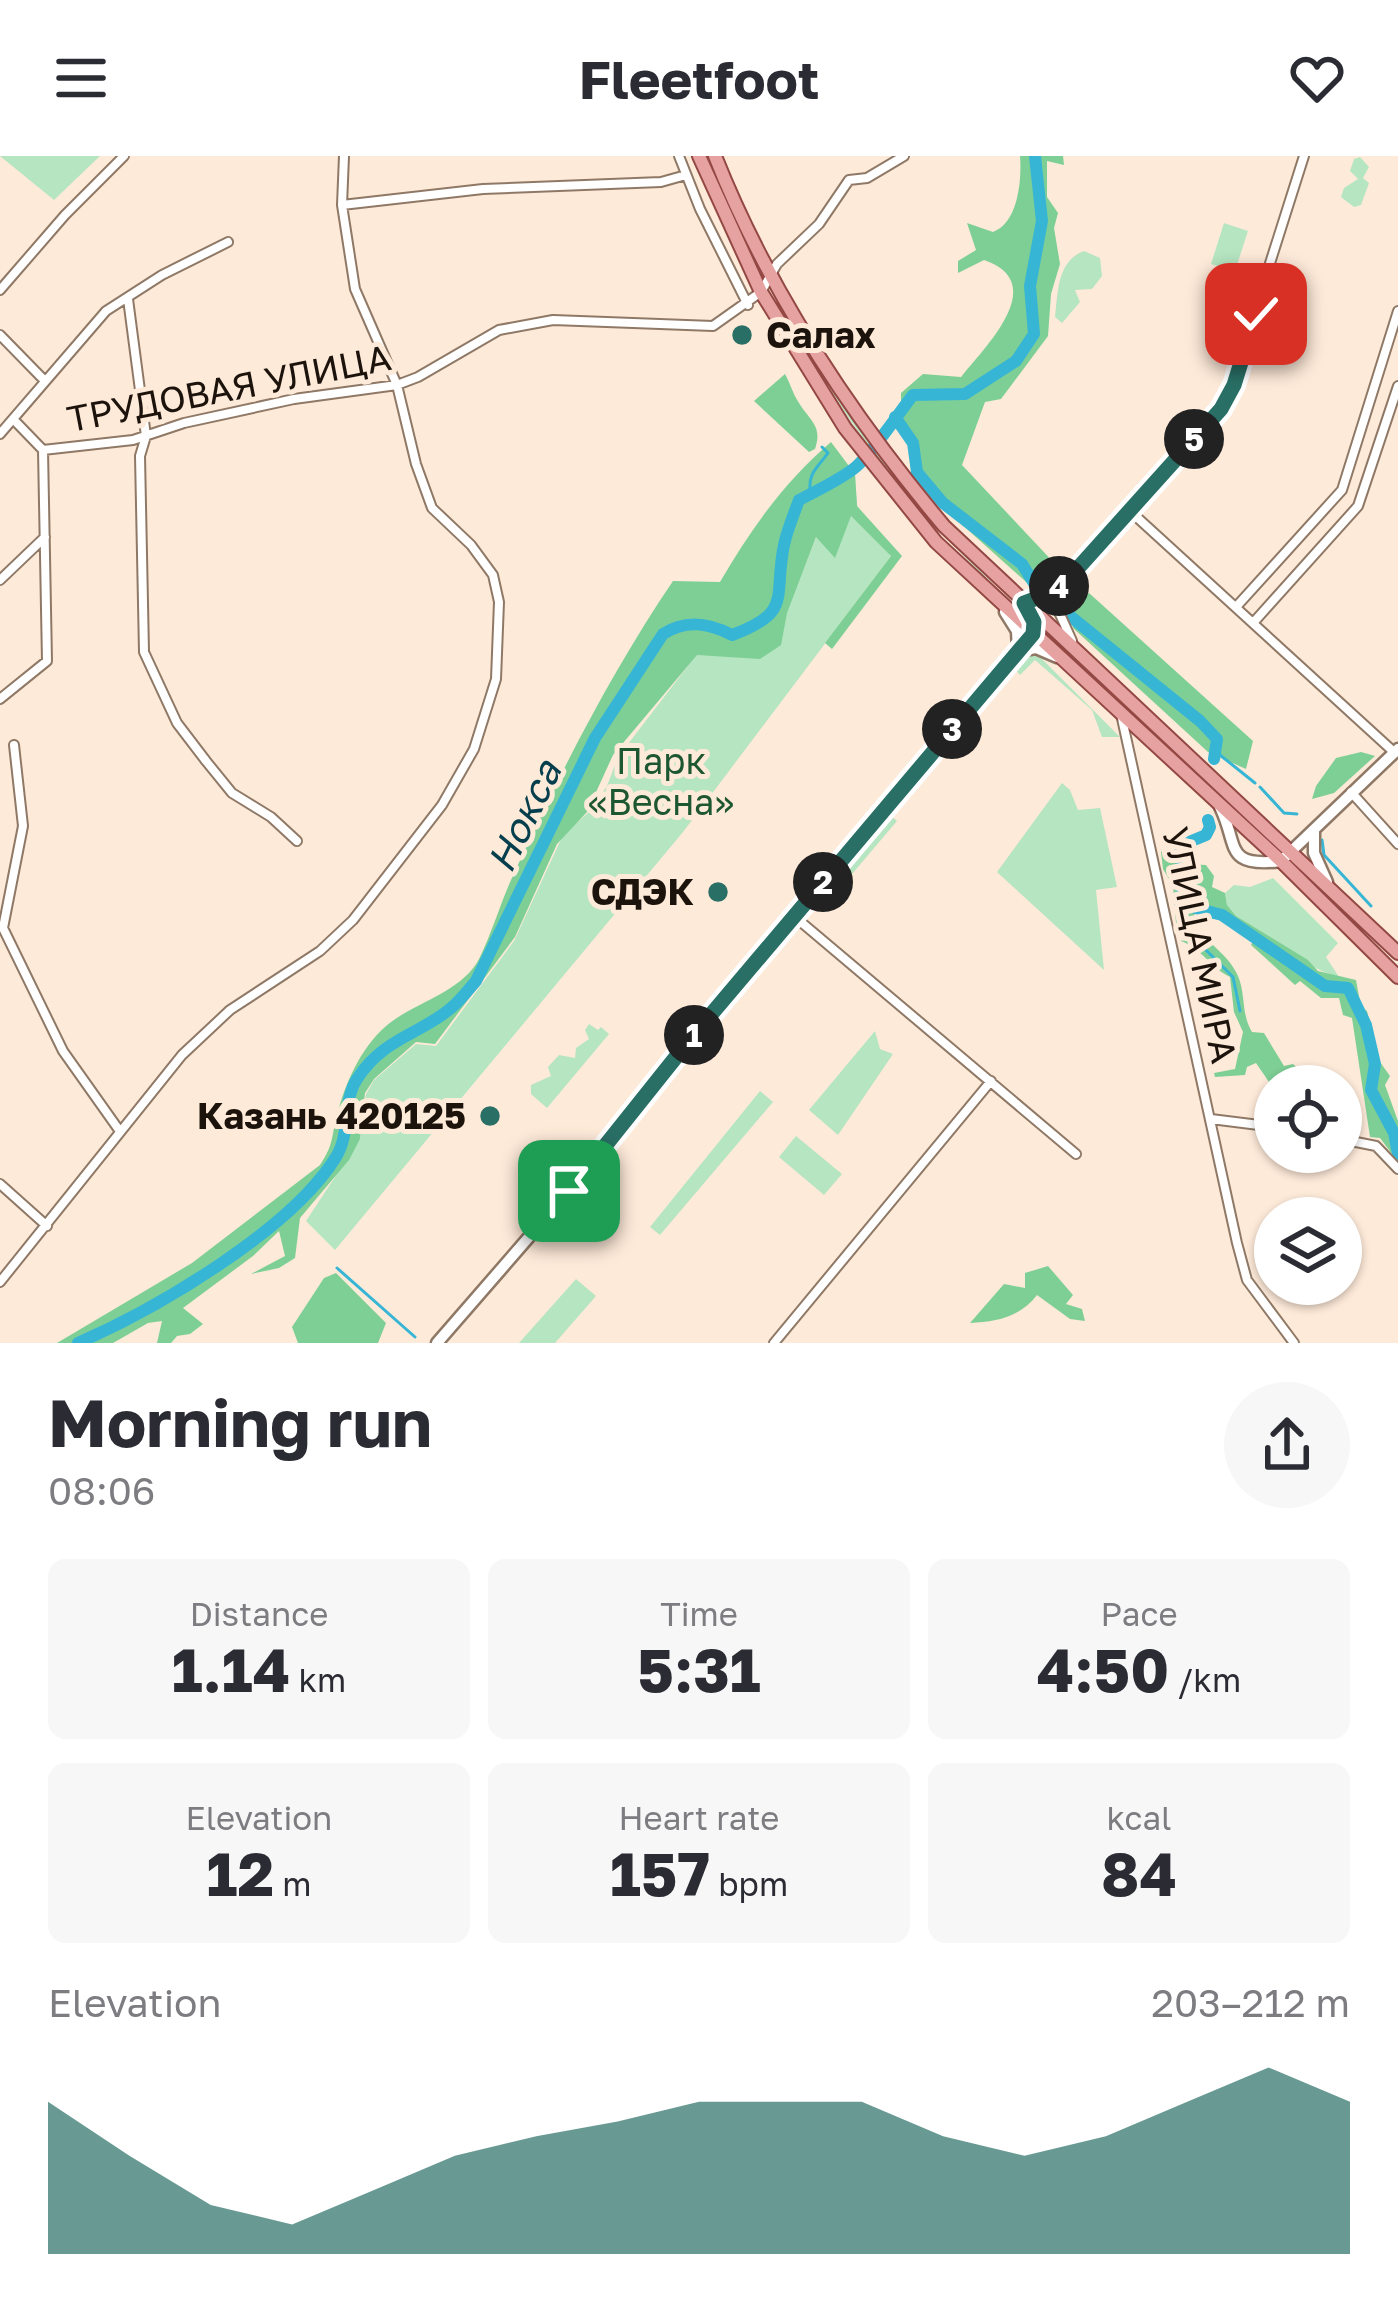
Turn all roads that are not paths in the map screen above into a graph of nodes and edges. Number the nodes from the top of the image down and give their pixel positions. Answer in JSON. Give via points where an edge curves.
{"nodes":[{"id":1,"x":124,"y":156,"type":"edge"},
{"id":2,"x":344,"y":156,"type":"edge"},
{"id":3,"x":679,"y":156,"type":"edge"},
{"id":4,"x":699,"y":156,"type":"edge"},
{"id":5,"x":715,"y":156,"type":"edge"},
{"id":6,"x":904,"y":156,"type":"edge"},
{"id":7,"x":1304,"y":156,"type":"edge"},
{"id":8,"x":686,"y":175,"type":"junction"},
{"id":9,"x":342,"y":205,"type":"junction"},
{"id":10,"x":227,"y":242,"type":"dead end"},
{"id":11,"x":770,"y":274,"type":"junction"},
{"id":12,"x":0,"y":290,"type":"edge"},
{"id":13,"x":760,"y":292,"type":"junction"},
{"id":14,"x":128,"y":299,"type":"junction"},
{"id":15,"x":748,"y":304,"type":"junction"},
{"id":16,"x":1398,"y":310,"type":"edge"},
{"id":17,"x":0,"y":335,"type":"edge"},
{"id":18,"x":45,"y":381,"type":"junction"},
{"id":19,"x":397,"y":385,"type":"junction"},
{"id":20,"x":1398,"y":386,"type":"edge"},
{"id":21,"x":13,"y":419,"type":"junction"},
{"id":22,"x":0,"y":434,"type":"edge"},
{"id":23,"x":146,"y":436,"type":"junction"},
{"id":24,"x":43,"y":450,"type":"junction"},
{"id":25,"x":1129,"y":510,"type":"junction"},
{"id":26,"x":45,"y":537,"type":"junction"},
{"id":27,"x":1070,"y":577,"type":"junction"},
{"id":28,"x":0,"y":580,"type":"edge"},
{"id":29,"x":997,"y":601,"type":"junction"},
{"id":30,"x":1024,"y":603,"type":"junction"},
{"id":31,"x":1236,"y":607,"type":"junction"},
{"id":32,"x":1253,"y":622,"type":"junction"},
{"id":33,"x":1033,"y":634,"type":"junction"},
{"id":34,"x":1018,"y":650,"type":"junction"},
{"id":35,"x":1060,"y":658,"type":"junction"},
{"id":36,"x":1082,"y":658,"type":"junction"},
{"id":37,"x":0,"y":700,"type":"edge"},
{"id":38,"x":1121,"y":714,"type":"junction"},
{"id":39,"x":1151,"y":741,"type":"junction"},
{"id":40,"x":14,"y":745,"type":"dead end"},
{"id":41,"x":1396,"y":751,"type":"edge"},
{"id":42,"x":1130,"y":756,"type":"junction"},
{"id":43,"x":1351,"y":792,"type":"junction"},
{"id":44,"x":1215,"y":799,"type":"junction"},
{"id":45,"x":1314,"y":829,"type":"junction"},
{"id":46,"x":297,"y":841,"type":"dead end"},
{"id":47,"x":1398,"y":844,"type":"edge"},
{"id":48,"x":1292,"y":850,"type":"junction"},
{"id":49,"x":1281,"y":861,"type":"junction"},
{"id":50,"x":0,"y":870,"type":"edge"},
{"id":51,"x":12,"y":884,"type":"junction"},
{"id":52,"x":1329,"y":886,"type":"junction"},
{"id":53,"x":795,"y":917,"type":"junction"},
{"id":54,"x":1,"y":928,"type":"edge"},
{"id":55,"x":1398,"y":953,"type":"edge"},
{"id":56,"x":1398,"y":977,"type":"edge"},
{"id":57,"x":991,"y":1081,"type":"junction"},
{"id":58,"x":1211,"y":1119,"type":"junction"},
{"id":59,"x":1254,"y":1124,"type":"edge"},
{"id":60,"x":119,"y":1130,"type":"junction"},
{"id":61,"x":1362,"y":1143,"type":"edge"},
{"id":62,"x":1076,"y":1154,"type":"dead end"},
{"id":63,"x":1398,"y":1169,"type":"edge"},
{"id":64,"x":0,"y":1184,"type":"edge"},
{"id":65,"x":47,"y":1226,"type":"junction"},
{"id":66,"x":0,"y":1282,"type":"edge"},
{"id":67,"x":1287,"y":1340,"type":"edge"},
{"id":68,"x":436,"y":1343,"type":"edge"},
{"id":69,"x":774,"y":1343,"type":"edge"}],
"edges":[{"from":1,"to":12,"type":"street"},
{"from":2,"to":9,"type":"street"},
{"from":3,"to":8,"type":"street"},
{"from":4,"to":13,"type":"main road"},
{"from":5,"to":11,"type":"main road"},
{"from":6,"to":11,"type":"street","name":"ТРУДОВАЯ УЛИЦА","via":[[849,180]]},
{"from":7,"to":25,"type":"street","via":[[1230,394]]},
{"from":8,"to":9,"type":"street"},
{"from":8,"to":15,"type":"street"},
{"from":9,"to":19,"type":"street","via":[[355,289]]},
{"from":10,"to":14,"type":"street"},
{"from":11,"to":13,"type":"street","name":"ТРУДОВАЯ УЛИЦА"},
{"from":11,"to":30,"type":"main road","via":[[894,466]]},
{"from":13,"to":15,"type":"street","name":"ТРУДОВАЯ УЛИЦА"},
{"from":13,"to":29,"type":"main road","via":[[881,476]]},
{"from":14,"to":18,"type":"street","via":[[106,311]]},
{"from":14,"to":23,"type":"street"},
{"from":15,"to":19,"type":"street","name":"ТРУДОВАЯ УЛИЦА","via":[[713,326],[553,320],[503,329]]},
{"from":16,"to":31,"type":"street","via":[[1341,492]]},
{"from":17,"to":18,"type":"street"},
{"from":18,"to":21,"type":"street"},
{"from":19,"to":23,"type":"street","name":"ТРУДОВАЯ УЛИЦА","via":[[294,399]]},
{"from":19,"to":60,"type":"street","via":[[432,508],[493,574],[499,602],[496,679],[474,749],[442,805],[353,920],[211,1026]]},
{"from":20,"to":32,"type":"street","via":[[1358,506]]},
{"from":21,"to":22,"type":"street"},
{"from":21,"to":24,"type":"street"},
{"from":23,"to":24,"type":"street","name":"ТРУДОВАЯ УЛИЦА"},
{"from":23,"to":46,"type":"street","via":[[145,652],[177,723],[206,761],[232,793]]},
{"from":24,"to":26,"type":"street"},
{"from":25,"to":27,"type":"street"},
{"from":25,"to":31,"type":"street"},
{"from":26,"to":28,"type":"street"},
{"from":26,"to":37,"type":"street","via":[[47,661]]},
{"from":27,"to":30,"type":"street"},
{"from":27,"to":36,"type":"street","via":[[1059,612]]},
{"from":29,"to":33,"type":"main road"},
{"from":29,"to":34,"type":"street","via":[[1017,631]]},
{"from":30,"to":33,"type":"street"},
{"from":30,"to":36,"type":"main road"},
{"from":31,"to":32,"type":"street"},
{"from":32,"to":41,"type":"street"},
{"from":33,"to":34,"type":"street"},
{"from":33,"to":35,"type":"main road"},
{"from":34,"to":35,"type":"street"},
{"from":34,"to":53,"type":"street"},
{"from":35,"to":38,"type":"main road"},
{"from":36,"to":48,"type":"main road"},
{"from":38,"to":39,"type":"main road"},
{"from":38,"to":42,"type":"street","name":"УЛИЦА МИРА"},
{"from":39,"to":42,"type":"street"},
{"from":39,"to":44,"type":"main road"},
{"from":40,"to":51,"type":"street","via":[[23,826]]},
{"from":41,"to":43,"type":"street"},
{"from":42,"to":58,"type":"street","name":"УЛИЦА МИРА"},
{"from":43,"to":45,"type":"street"},
{"from":43,"to":47,"type":"street"},
{"from":44,"to":49,"type":"main road"},
{"from":44,"to":49,"type":"street","via":[[1229,841],[1246,861]]},
{"from":45,"to":48,"type":"street"},
{"from":45,"to":52,"type":"street","via":[[1314,854]]},
{"from":48,"to":49,"type":"street"},
{"from":48,"to":52,"type":"main road"},
{"from":49,"to":56,"type":"main road"},
{"from":50,"to":51,"type":"street"},
{"from":51,"to":54,"type":"street"},
{"from":52,"to":55,"type":"main road"},
{"from":53,"to":57,"type":"street"},
{"from":53,"to":68,"type":"street"},
{"from":54,"to":60,"type":"street","via":[[63,1051]]},
{"from":57,"to":62,"type":"street"},
{"from":57,"to":69,"type":"street"},
{"from":58,"to":59,"type":"street"},
{"from":58,"to":67,"type":"street","name":"УЛИЦА МИРА","via":[[1247,1280]]},
{"from":60,"to":65,"type":"street"},
{"from":61,"to":63,"type":"street"},
{"from":64,"to":65,"type":"street"},
{"from":65,"to":66,"type":"street"}]}
